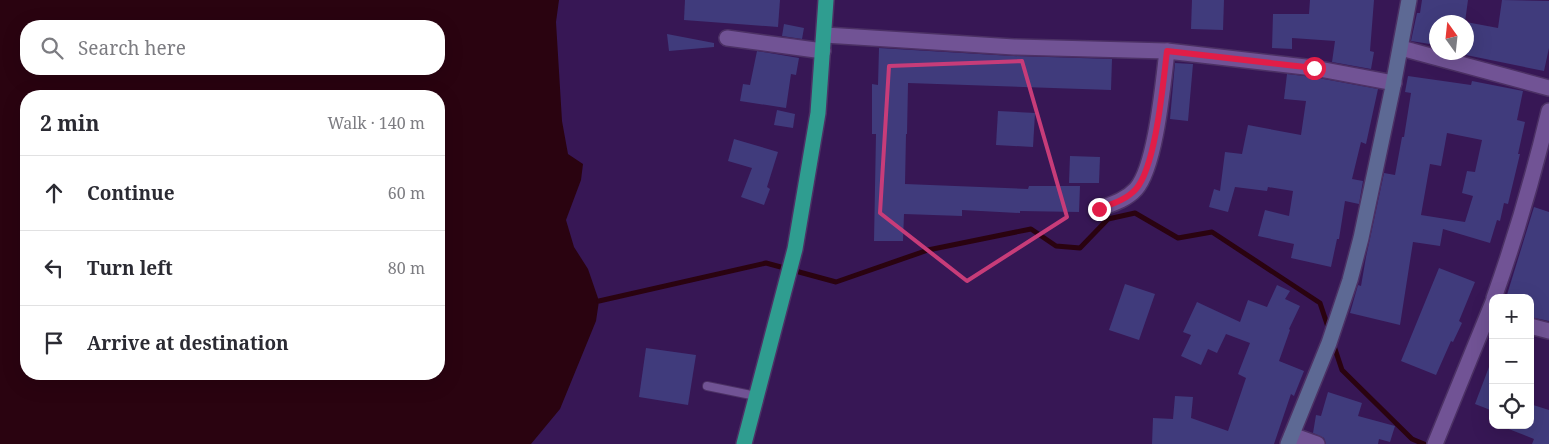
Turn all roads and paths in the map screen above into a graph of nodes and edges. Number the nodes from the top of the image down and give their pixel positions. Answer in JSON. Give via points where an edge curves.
{"nodes":[{"id":1,"x":826,"y":0,"type":"edge"},
{"id":2,"x":1409,"y":0,"type":"edge"},
{"id":3,"x":825,"y":35,"type":"junction"},
{"id":4,"x":727,"y":38,"type":"dead end"},
{"id":5,"x":1401,"y":48,"type":"junction"},
{"id":6,"x":823,"y":51,"type":"junction"},
{"id":7,"x":1167,"y":51,"type":"junction"},
{"id":8,"x":1394,"y":83,"type":"junction"},
{"id":9,"x":1549,"y":88,"type":"edge"},
{"id":10,"x":1549,"y":111,"type":"edge"},
{"id":11,"x":1099,"y":209,"type":"dead end"},
{"id":12,"x":1496,"y":294,"type":"edge"},
{"id":13,"x":1489,"y":313,"type":"edge"},
{"id":14,"x":1534,"y":327,"type":"edge"},
{"id":15,"x":1549,"y":331,"type":"edge"},
{"id":16,"x":707,"y":386,"type":"dead end"},
{"id":17,"x":756,"y":396,"type":"junction"},
{"id":18,"x":1437,"y":438,"type":"edge"},
{"id":19,"x":1290,"y":439,"type":"edge"},
{"id":20,"x":744,"y":444,"type":"edge"},
{"id":21,"x":1317,"y":444,"type":"edge"}],
"edges":[{"from":1,"to":3,"type":"highway"},
{"from":2,"to":5,"type":"street"},
{"from":3,"to":6,"type":"highway"},
{"from":3,"to":7,"type":"street","via":[[1014,47]]},
{"from":4,"to":6,"type":"street"},
{"from":5,"to":8,"type":"street"},
{"from":5,"to":9,"type":"street"},
{"from":6,"to":17,"type":"highway","via":[[814,140],[795,249]]},
{"from":7,"to":8,"type":"street","via":[[1314,68]]},
{"from":7,"to":11,"type":"street","via":[[1146,171],[1126,197]]},
{"from":8,"to":19,"type":"street","via":[[1361,238],[1341,311]]},
{"from":10,"to":12,"type":"street","via":[[1537,162]]},
{"from":13,"to":18,"type":"street"},
{"from":14,"to":15,"type":"street"},
{"from":16,"to":17,"type":"lane"},
{"from":17,"to":20,"type":"highway"},
{"from":19,"to":21,"type":"street"}]}
